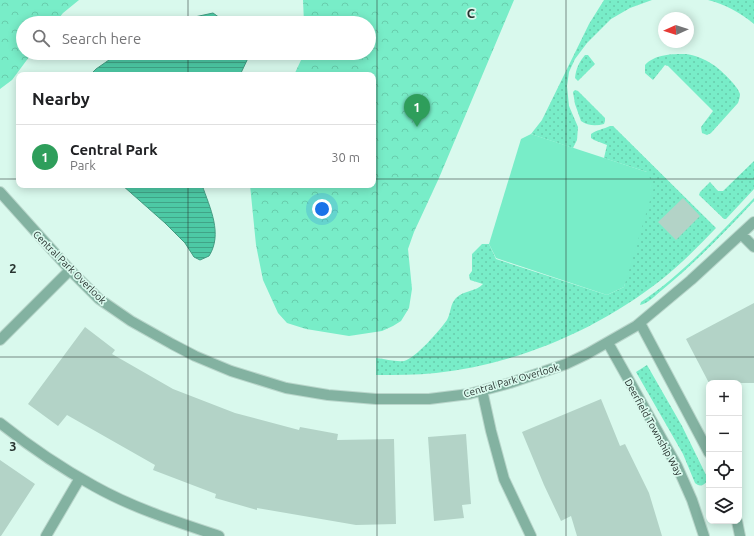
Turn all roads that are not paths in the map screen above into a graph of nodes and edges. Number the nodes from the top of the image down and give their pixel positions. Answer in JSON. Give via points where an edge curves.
{"nodes":[{"id":1,"x":0,"y":192,"type":"edge"},
{"id":2,"x":754,"y":222,"type":"edge"},
{"id":3,"x":741,"y":234,"type":"junction"},
{"id":4,"x":754,"y":247,"type":"edge"},
{"id":5,"x":70,"y":270,"type":"junction"},
{"id":6,"x":640,"y":323,"type":"junction"},
{"id":7,"x":0,"y":340,"type":"edge"},
{"id":8,"x":608,"y":343,"type":"junction"},
{"id":9,"x":482,"y":390,"type":"junction"},
{"id":10,"x":0,"y":423,"type":"edge"},
{"id":11,"x":708,"y":452,"type":"edge"},
{"id":12,"x":80,"y":478,"type":"junction"},
{"id":13,"x":738,"y":524,"type":"edge"},
{"id":14,"x":46,"y":536,"type":"edge"},
{"id":15,"x":219,"y":536,"type":"edge"},
{"id":16,"x":531,"y":536,"type":"edge"},
{"id":17,"x":704,"y":536,"type":"edge"},
{"id":18,"x":740,"y":536,"type":"edge"}],
"edges":[{"from":1,"to":5,"type":"street","name":"Central Park Overlook"},
{"from":2,"to":3,"type":"street","name":"Central Park Overlook"},
{"from":3,"to":4,"type":"street"},
{"from":3,"to":6,"type":"street","name":"Central Park Overlook"},
{"from":5,"to":7,"type":"street"},
{"from":5,"to":9,"type":"street","name":"Central Park Overlook","via":[[99,299],[131,321],[195,356],[248,377],[307,392],[376,399],[429,399]]},
{"from":6,"to":8,"type":"street","name":"Central Park Overlook"},
{"from":6,"to":11,"type":"street"},
{"from":8,"to":9,"type":"street","name":"Central Park Overlook","via":[[566,364]]},
{"from":8,"to":17,"type":"street","name":"Deerfield Township Way","via":[[677,466]]},
{"from":9,"to":16,"type":"street","via":[[504,479]]},
{"from":10,"to":12,"type":"street"},
{"from":12,"to":14,"type":"street"},
{"from":12,"to":15,"type":"street","via":[[129,503]]},
{"from":13,"to":18,"type":"street"}]}
